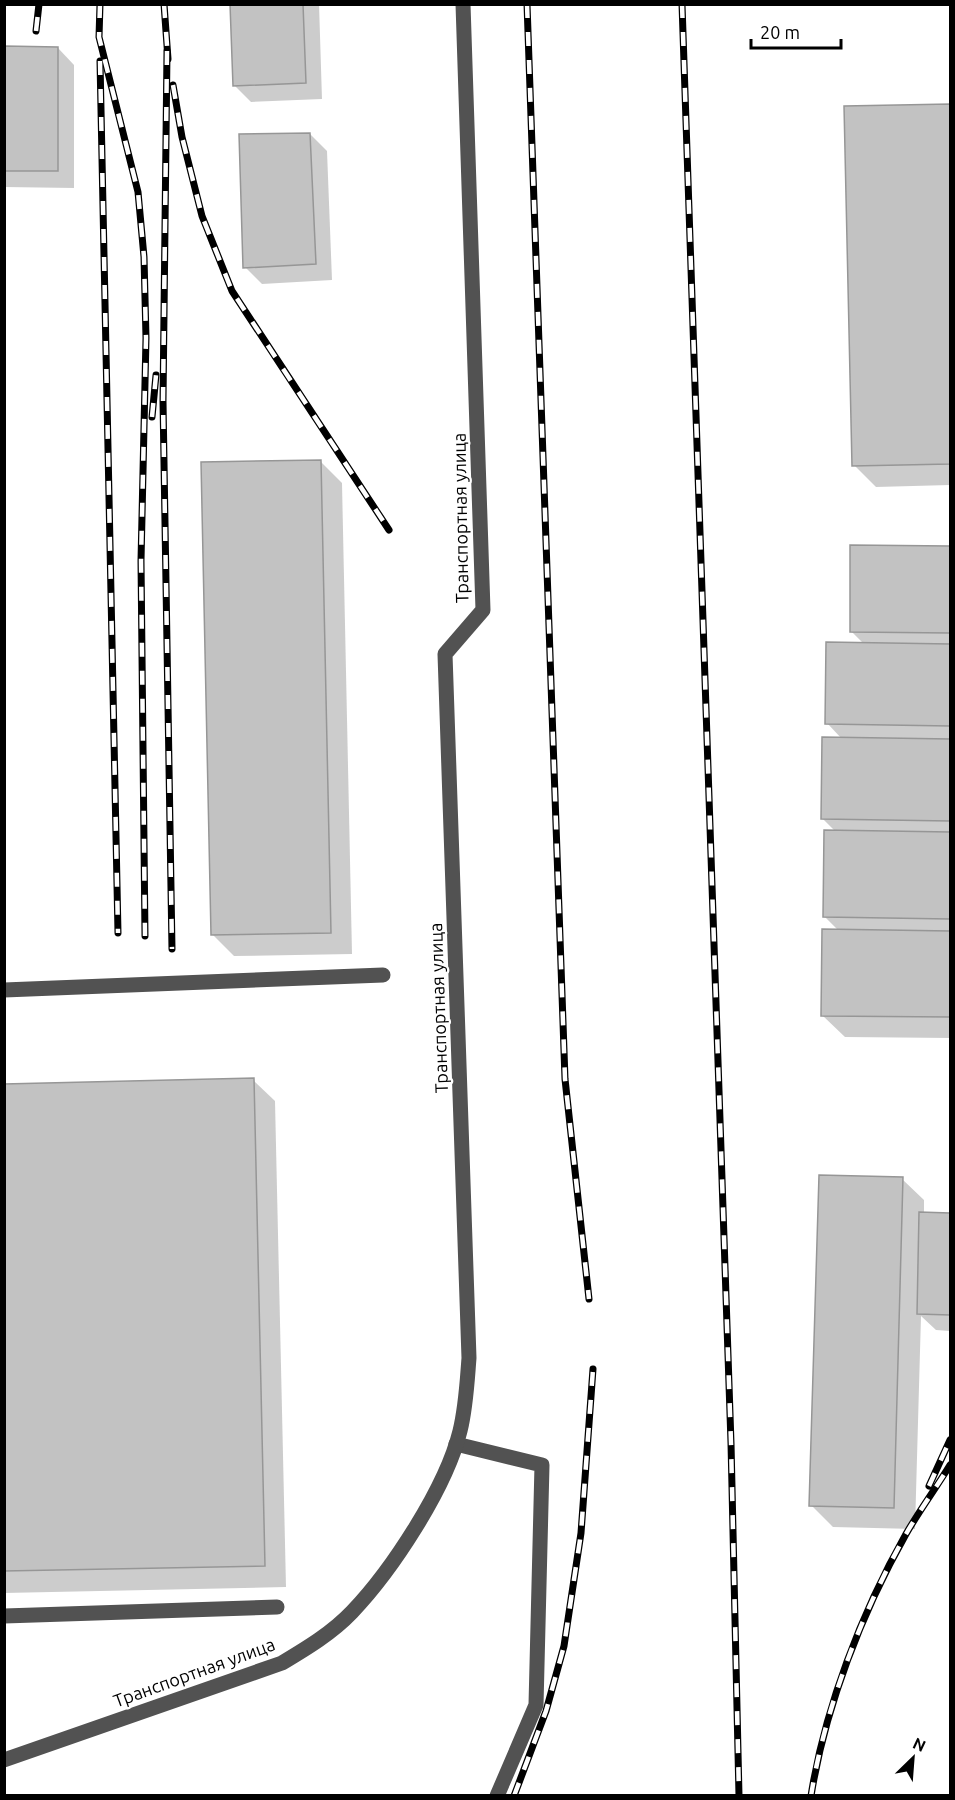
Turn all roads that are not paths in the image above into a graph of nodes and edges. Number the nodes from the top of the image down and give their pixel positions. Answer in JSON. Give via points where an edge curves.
{"nodes":[{"id":1,"x":463,"y":4,"type":"edge"},
{"id":2,"x":383,"y":975,"type":"dead end"},
{"id":3,"x":4,"y":990,"type":"edge"},
{"id":4,"x":456,"y":1444,"type":"junction"},
{"id":5,"x":277,"y":1607,"type":"dead end"},
{"id":6,"x":4,"y":1616,"type":"edge"},
{"id":7,"x":4,"y":1760,"type":"edge"},
{"id":8,"x":497,"y":1796,"type":"edge"}],
"edges":[{"from":1,"to":4,"type":"street","name":"Транспортная улица","via":[[483,610],[445,654],[469,1358],[466,1401]]},
{"from":2,"to":3,"type":"street"},
{"from":4,"to":7,"type":"street","name":"Транспортная улица","via":[[430,1500],[403,1544],[352,1612],[319,1641],[282,1663]]},
{"from":4,"to":8,"type":"street","via":[[543,1465],[536,1705]]},
{"from":5,"to":6,"type":"street"}]}
